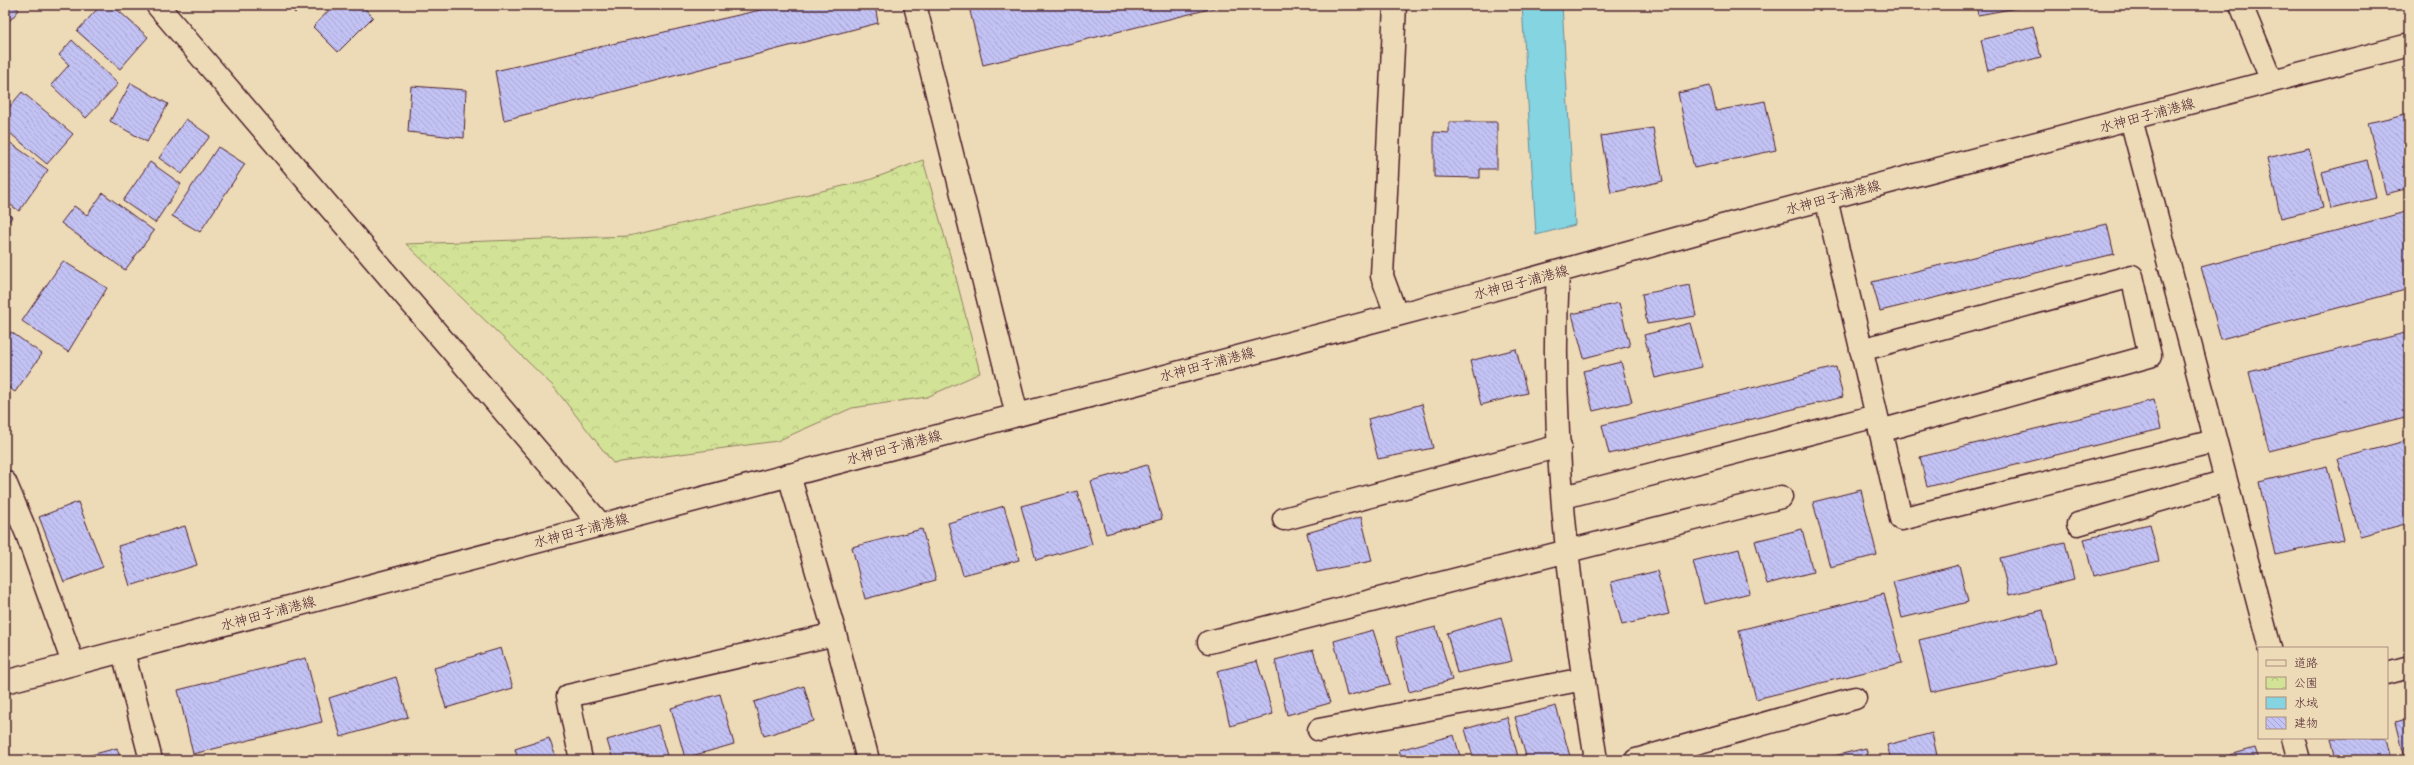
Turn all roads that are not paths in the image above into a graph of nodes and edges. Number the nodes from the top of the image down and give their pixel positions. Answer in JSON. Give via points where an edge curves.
{"nodes":[{"id":1,"x":157,"y":5,"type":"edge"},
{"id":2,"x":915,"y":5,"type":"edge"},
{"id":3,"x":1395,"y":5,"type":"edge"},
{"id":4,"x":2241,"y":5,"type":"edge"},
{"id":5,"x":2409,"y":45,"type":"edge"},
{"id":6,"x":2272,"y":81,"type":"junction"},
{"id":7,"x":2131,"y":119,"type":"junction"},
{"id":8,"x":1826,"y":199,"type":"junction"},
{"id":9,"x":1558,"y":272,"type":"junction"},
{"id":10,"x":1396,"y":314,"type":"junction"},
{"id":11,"x":1861,"y":350,"type":"junction"},
{"id":12,"x":1018,"y":415,"type":"junction"},
{"id":13,"x":1878,"y":423,"type":"junction"},
{"id":14,"x":2215,"y":441,"type":"junction"},
{"id":15,"x":1560,"y":446,"type":"junction"},
{"id":16,"x":789,"y":475,"type":"junction"},
{"id":17,"x":2226,"y":481,"type":"junction"},
{"id":18,"x":5,"y":482,"type":"edge"},
{"id":19,"x":1564,"y":497,"type":"junction"},
{"id":20,"x":1781,"y":497,"type":"dead end"},
{"id":21,"x":1284,"y":519,"type":"dead end"},
{"id":22,"x":2078,"y":524,"type":"dead end"},
{"id":23,"x":601,"y":525,"type":"junction"},
{"id":24,"x":1567,"y":550,"type":"junction"},
{"id":25,"x":835,"y":634,"type":"junction"},
{"id":26,"x":1209,"y":642,"type":"dead end"},
{"id":27,"x":2270,"y":647,"type":"edge"},
{"id":28,"x":123,"y":652,"type":"junction"},
{"id":29,"x":72,"y":662,"type":"junction"},
{"id":30,"x":2409,"y":667,"type":"edge"},
{"id":31,"x":2388,"y":673,"type":"edge"},
{"id":32,"x":1584,"y":679,"type":"junction"},
{"id":33,"x":5,"y":682,"type":"edge"},
{"id":34,"x":1855,"y":698,"type":"dead end"},
{"id":35,"x":1319,"y":730,"type":"dead end"},
{"id":36,"x":2293,"y":739,"type":"edge"},
{"id":37,"x":151,"y":760,"type":"edge"},
{"id":38,"x":581,"y":760,"type":"edge"},
{"id":39,"x":868,"y":760,"type":"edge"},
{"id":40,"x":1596,"y":760,"type":"edge"},
{"id":41,"x":1636,"y":760,"type":"edge"},
{"id":42,"x":2299,"y":760,"type":"edge"}],
"edges":[{"from":1,"to":23,"type":"street"},
{"from":2,"to":12,"type":"street"},
{"from":3,"to":10,"type":"street","via":[[1382,276]]},
{"from":4,"to":6,"type":"street"},
{"from":5,"to":6,"type":"street","name":"水神田子浦港線"},
{"from":6,"to":7,"type":"street","name":"水神田子浦港線"},
{"from":7,"to":8,"type":"street","name":"水神田子浦港線"},
{"from":7,"to":14,"type":"street"},
{"from":8,"to":9,"type":"street","name":"水神田子浦港線"},
{"from":8,"to":11,"type":"street"},
{"from":9,"to":10,"type":"street","name":"水神田子浦港線"},
{"from":9,"to":15,"type":"street","via":[[1555,328]]},
{"from":10,"to":12,"type":"street","name":"水神田子浦港線"},
{"from":11,"to":13,"type":"street"},
{"from":11,"to":13,"type":"street","via":[[2132,276],[2150,356]]},
{"from":12,"to":16,"type":"street","name":"水神田子浦港線"},
{"from":13,"to":14,"type":"street","via":[[1901,519]]},
{"from":13,"to":19,"type":"street"},
{"from":14,"to":17,"type":"street"},
{"from":15,"to":19,"type":"street"},
{"from":15,"to":21,"type":"street"},
{"from":16,"to":23,"type":"street","name":"水神田子浦港線"},
{"from":16,"to":25,"type":"street"},
{"from":17,"to":22,"type":"street"},
{"from":17,"to":27,"type":"street"},
{"from":18,"to":29,"type":"street","via":[[27,534]]},
{"from":19,"to":24,"type":"street"},
{"from":20,"to":24,"type":"street"},
{"from":23,"to":28,"type":"street","name":"水神田子浦港線"},
{"from":24,"to":26,"type":"street"},
{"from":24,"to":32,"type":"street"},
{"from":25,"to":38,"type":"street","via":[[568,696]]},
{"from":25,"to":39,"type":"street"},
{"from":28,"to":29,"type":"street","name":"水神田子浦港線"},
{"from":28,"to":37,"type":"street"},
{"from":29,"to":33,"type":"street","name":"水神田子浦港線"},
{"from":30,"to":31,"type":"street"},
{"from":32,"to":35,"type":"street"},
{"from":32,"to":40,"type":"street"},
{"from":34,"to":41,"type":"street"},
{"from":36,"to":42,"type":"street"}]}
